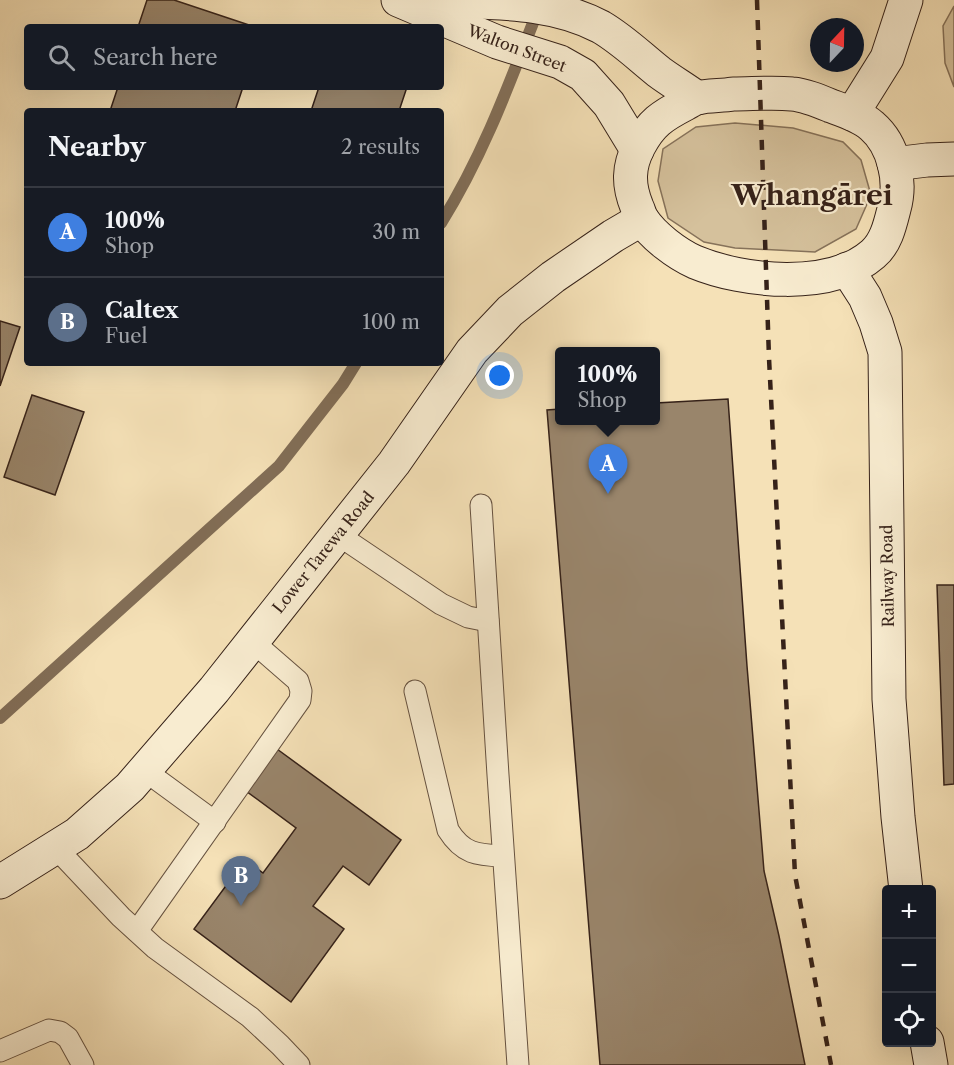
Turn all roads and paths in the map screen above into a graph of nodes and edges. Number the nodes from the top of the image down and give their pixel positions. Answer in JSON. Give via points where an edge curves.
{"nodes":[{"id":1,"x":398,"y":0,"type":"edge"},
{"id":2,"x":906,"y":0,"type":"edge"},
{"id":3,"x":449,"y":8,"type":"edge"},
{"id":4,"x":697,"y":98,"type":"junction"},
{"id":5,"x":852,"y":114,"type":"junction"},
{"id":6,"x":636,"y":150,"type":"junction"},
{"id":7,"x":954,"y":159,"type":"edge"},
{"id":8,"x":894,"y":164,"type":"junction"},
{"id":9,"x":642,"y":219,"type":"junction"},
{"id":10,"x":848,"y":269,"type":"junction"},
{"id":11,"x":481,"y":505,"type":"dead end"},
{"id":12,"x":338,"y":534,"type":"junction"},
{"id":13,"x":488,"y":621,"type":"junction"},
{"id":14,"x":252,"y":641,"type":"junction"},
{"id":15,"x":415,"y":691,"type":"dead end"},
{"id":16,"x":144,"y":770,"type":"junction"},
{"id":17,"x":214,"y":822,"type":"junction"},
{"id":18,"x":55,"y":847,"type":"junction"},
{"id":19,"x":503,"y":856,"type":"junction"},
{"id":20,"x":0,"y":882,"type":"edge"},
{"id":21,"x":905,"y":885,"type":"edge"},
{"id":22,"x":137,"y":932,"type":"junction"},
{"id":23,"x":928,"y":1047,"type":"edge"},
{"id":24,"x":0,"y":1051,"type":"edge"},
{"id":25,"x":83,"y":1065,"type":"edge"},
{"id":26,"x":299,"y":1065,"type":"edge"},
{"id":27,"x":518,"y":1065,"type":"edge"},
{"id":28,"x":931,"y":1065,"type":"edge"}],
"edges":[{"from":1,"to":3,"type":"main road","name":"Walton Street"},
{"from":2,"to":5,"type":"main road","via":[[887,58]]},
{"from":3,"to":4,"type":"main road","name":"Walton Street","via":[[528,4],[567,12],[600,26]]},
{"from":3,"to":6,"type":"main road","name":"Walton Street","via":[[497,42],[560,62],[583,75],[609,104]]},
{"from":4,"to":5,"type":"main road","via":[[793,94]]},
{"from":4,"to":6,"type":"main road","via":[[664,114]]},
{"from":5,"to":8,"type":"main road","via":[[872,126],[886,143]]},
{"from":6,"to":9,"type":"main road","via":[[630,172],[631,192]]},
{"from":7,"to":8,"type":"main road"},
{"from":8,"to":10,"type":"main road","via":[[897,186],[890,227],[874,253]]},
{"from":9,"to":10,"type":"main road","via":[[665,244],[693,261],[720,270],[796,280]]},
{"from":9,"to":12,"type":"main road","name":"Lower Tarewa Road","via":[[553,277],[510,311],[472,351],[394,463]]},
{"from":10,"to":21,"type":"main road","name":"Railway Road","via":[[865,297],[885,352],[889,699]]},
{"from":11,"to":13,"type":"lane"},
{"from":12,"to":13,"type":"lane","via":[[441,604],[468,617]]},
{"from":12,"to":14,"type":"main road","name":"Lower Tarewa Road"},
{"from":13,"to":19,"type":"lane"},
{"from":14,"to":16,"type":"main road","name":"Lower Tarewa Road"},
{"from":14,"to":17,"type":"lane","via":[[298,681],[300,700]]},
{"from":15,"to":19,"type":"lane","via":[[448,830],[472,853]]},
{"from":16,"to":17,"type":"lane"},
{"from":16,"to":18,"type":"main road","name":"Lower Tarewa Road","via":[[77,834]]},
{"from":17,"to":22,"type":"lane"},
{"from":18,"to":20,"type":"main road","name":"Lower Tarewa Road"},
{"from":18,"to":22,"type":"lane"},
{"from":19,"to":27,"type":"lane"},
{"from":22,"to":26,"type":"lane","via":[[250,1017]]},
{"from":23,"to":28,"type":"main road"},
{"from":24,"to":25,"type":"lane","via":[[50,1030],[68,1038]]}]}
